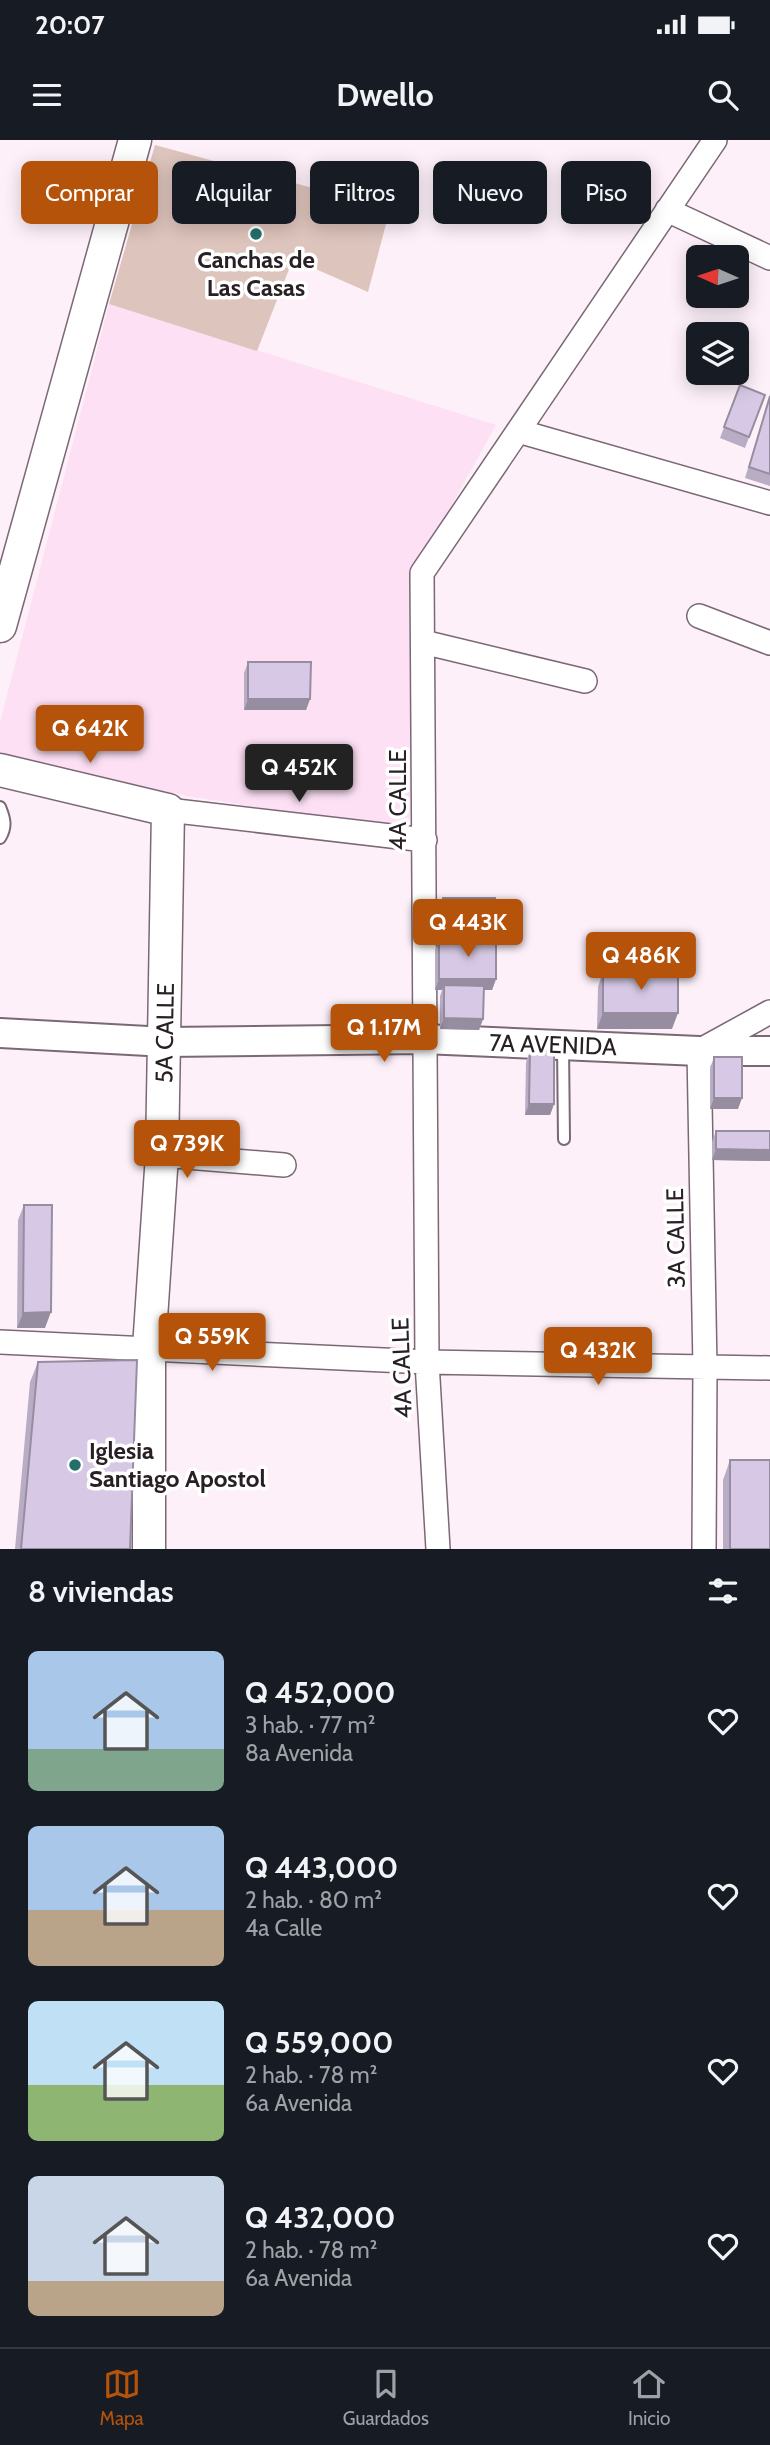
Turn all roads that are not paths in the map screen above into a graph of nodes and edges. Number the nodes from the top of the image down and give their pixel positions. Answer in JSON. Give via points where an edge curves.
{"nodes":[{"id":1,"x":135,"y":140,"type":"edge"},
{"id":2,"x":715,"y":140,"type":"edge"},
{"id":3,"x":667,"y":210,"type":"junction"},
{"id":4,"x":770,"y":258,"type":"edge"},
{"id":5,"x":518,"y":431,"type":"junction"},
{"id":6,"x":770,"y":503,"type":"edge"},
{"id":7,"x":699,"y":616,"type":"dead end"},
{"id":8,"x":0,"y":626,"type":"edge"},
{"id":9,"x":423,"y":642,"type":"junction"},
{"id":10,"x":770,"y":643,"type":"edge"},
{"id":11,"x":585,"y":681,"type":"dead end"},
{"id":12,"x":0,"y":770,"type":"edge"},
{"id":13,"x":0,"y":807,"type":"edge"},
{"id":14,"x":167,"y":810,"type":"junction"},
{"id":15,"x":0,"y":838,"type":"edge"},
{"id":16,"x":425,"y":840,"type":"junction"},
{"id":17,"x":770,"y":1012,"type":"edge"},
{"id":18,"x":0,"y":1033,"type":"edge"},
{"id":19,"x":423,"y":1040,"type":"junction"},
{"id":20,"x":166,"y":1042,"type":"junction"},
{"id":21,"x":563,"y":1046,"type":"junction"},
{"id":22,"x":699,"y":1051,"type":"junction"},
{"id":23,"x":770,"y":1051,"type":"edge"},
{"id":24,"x":564,"y":1139,"type":"dead end"},
{"id":25,"x":162,"y":1155,"type":"junction"},
{"id":26,"x":284,"y":1166,"type":"dead end"},
{"id":27,"x":0,"y":1342,"type":"edge"},
{"id":28,"x":149,"y":1348,"type":"junction"},
{"id":29,"x":427,"y":1362,"type":"junction"},
{"id":30,"x":705,"y":1367,"type":"junction"},
{"id":31,"x":770,"y":1368,"type":"edge"},
{"id":32,"x":149,"y":1549,"type":"edge"},
{"id":33,"x":438,"y":1549,"type":"edge"},
{"id":34,"x":704,"y":1549,"type":"edge"}],
"edges":[{"from":1,"to":8,"type":"main road"},
{"from":2,"to":3,"type":"street","name":"4A CALLE"},
{"from":3,"to":4,"type":"street"},
{"from":3,"to":5,"type":"street","name":"4A CALLE"},
{"from":5,"to":6,"type":"street"},
{"from":5,"to":9,"type":"street","name":"4A CALLE","via":[[422,573]]},
{"from":7,"to":10,"type":"street"},
{"from":9,"to":11,"type":"street"},
{"from":9,"to":16,"type":"street","name":"4A CALLE"},
{"from":12,"to":14,"type":"main road"},
{"from":13,"to":15,"type":"lane","via":[[5,818]]},
{"from":14,"to":16,"type":"street"},
{"from":14,"to":20,"type":"main road","name":"5A CALLE"},
{"from":16,"to":19,"type":"street","name":"4A CALLE"},
{"from":17,"to":22,"type":"street"},
{"from":18,"to":20,"type":"street","name":"7A AVENIDA"},
{"from":19,"to":20,"type":"street","name":"7A AVENIDA"},
{"from":19,"to":21,"type":"street","name":"7A AVENIDA"},
{"from":19,"to":29,"type":"street","name":"4A CALLE"},
{"from":20,"to":25,"type":"main road","name":"5A CALLE"},
{"from":21,"to":22,"type":"street","name":"7A AVENIDA"},
{"from":21,"to":24,"type":"lane"},
{"from":22,"to":23,"type":"street","name":"7A AVENIDA"},
{"from":22,"to":30,"type":"street","name":"3A CALLE"},
{"from":25,"to":26,"type":"street"},
{"from":25,"to":28,"type":"main road","name":"5A CALLE"},
{"from":27,"to":28,"type":"street"},
{"from":28,"to":29,"type":"street"},
{"from":28,"to":32,"type":"main road","name":"5A CALLE"},
{"from":29,"to":30,"type":"street"},
{"from":29,"to":33,"type":"street","name":"4A CALLE"},
{"from":30,"to":31,"type":"street"},
{"from":30,"to":34,"type":"street","name":"3A CALLE"}]}
